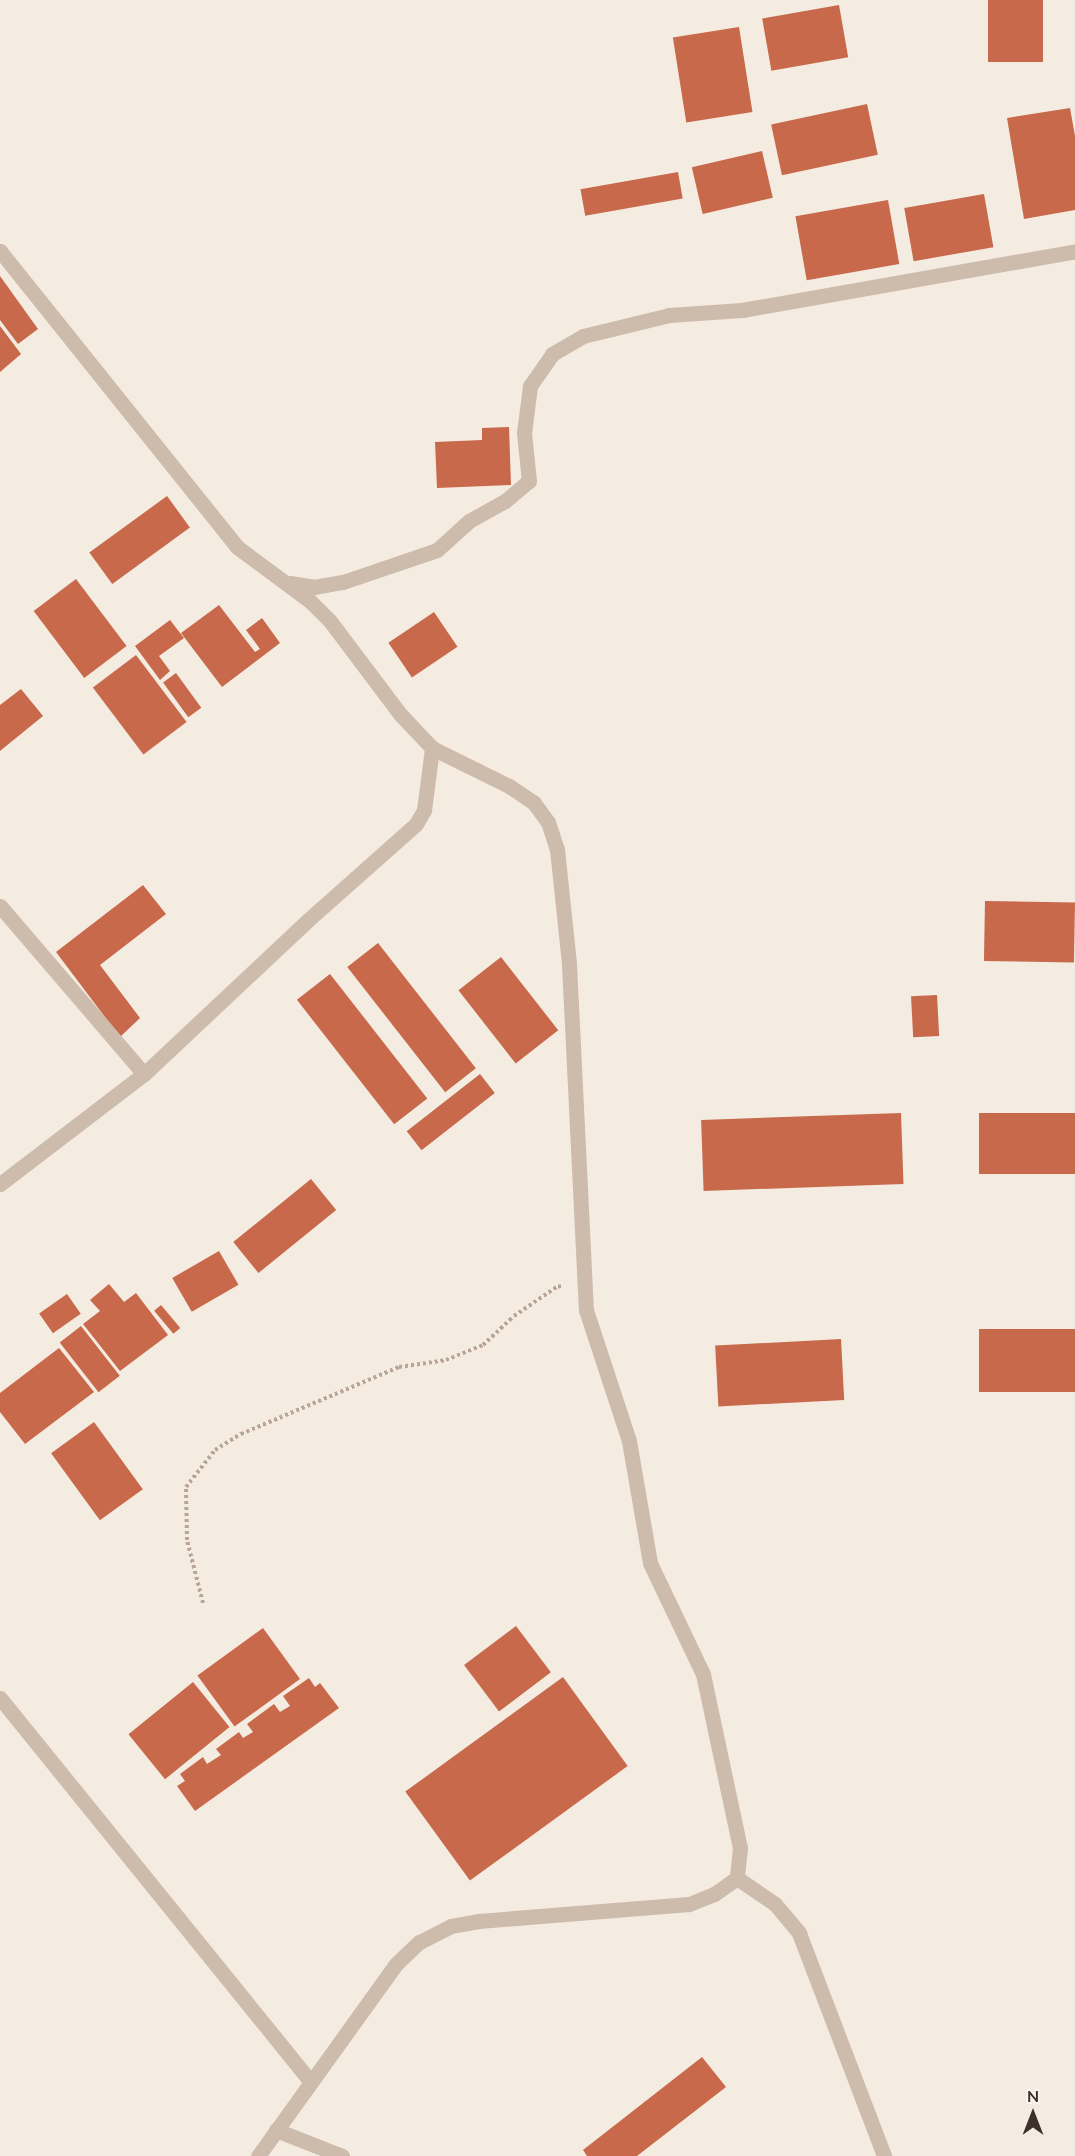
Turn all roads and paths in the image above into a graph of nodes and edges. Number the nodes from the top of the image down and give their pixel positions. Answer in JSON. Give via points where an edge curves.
{"nodes":[{"id":1,"x":0,"y":251,"type":"edge"},
{"id":2,"x":1075,"y":251,"type":"edge"},
{"id":3,"x":288,"y":583,"type":"junction"},
{"id":4,"x":432,"y":748,"type":"junction"},
{"id":5,"x":0,"y":906,"type":"edge"},
{"id":6,"x":144,"y":1074,"type":"junction"},
{"id":7,"x":0,"y":1184,"type":"edge"},
{"id":8,"x":583,"y":1292,"type":"junction"},
{"id":9,"x":203,"y":1603,"type":"dead end"},
{"id":10,"x":0,"y":1698,"type":"edge"},
{"id":11,"x":737,"y":1878,"type":"junction"},
{"id":12,"x":311,"y":2082,"type":"junction"},
{"id":13,"x":276,"y":2130,"type":"junction"},
{"id":14,"x":258,"y":2156,"type":"edge"},
{"id":15,"x":342,"y":2156,"type":"edge"},
{"id":16,"x":884,"y":2156,"type":"edge"}],
"edges":[{"from":1,"to":3,"type":"street","via":[[211,520],[237,547]]},
{"from":2,"to":3,"type":"street","via":[[741,310],[669,315],[583,336],[552,354],[530,386],[524,433],[529,481],[462,526],[437,550],[343,582],[314,586]]},
{"from":3,"to":4,"type":"street","via":[[330,621],[400,714]]},
{"from":4,"to":6,"type":"street","via":[[424,810],[416,824]]},
{"from":4,"to":8,"type":"street","via":[[534,803],[548,822],[557,849],[570,964],[583,1199]]},
{"from":5,"to":6,"type":"street"},
{"from":6,"to":7,"type":"street"},
{"from":8,"to":9,"type":"path","via":[[558,1286],[483,1345],[446,1360],[399,1367],[241,1434],[215,1450],[186,1487],[187,1540]]},
{"from":8,"to":11,"type":"street","via":[[629,1441],[650,1563],[703,1674],[740,1848]]},
{"from":10,"to":12,"type":"street"},
{"from":11,"to":12,"type":"street","via":[[689,1904],[451,1926],[419,1942],[396,1964]]},
{"from":11,"to":16,"type":"street","via":[[775,1904],[799,1933]]},
{"from":12,"to":13,"type":"street"},
{"from":13,"to":14,"type":"street"},
{"from":13,"to":15,"type":"street"}]}
